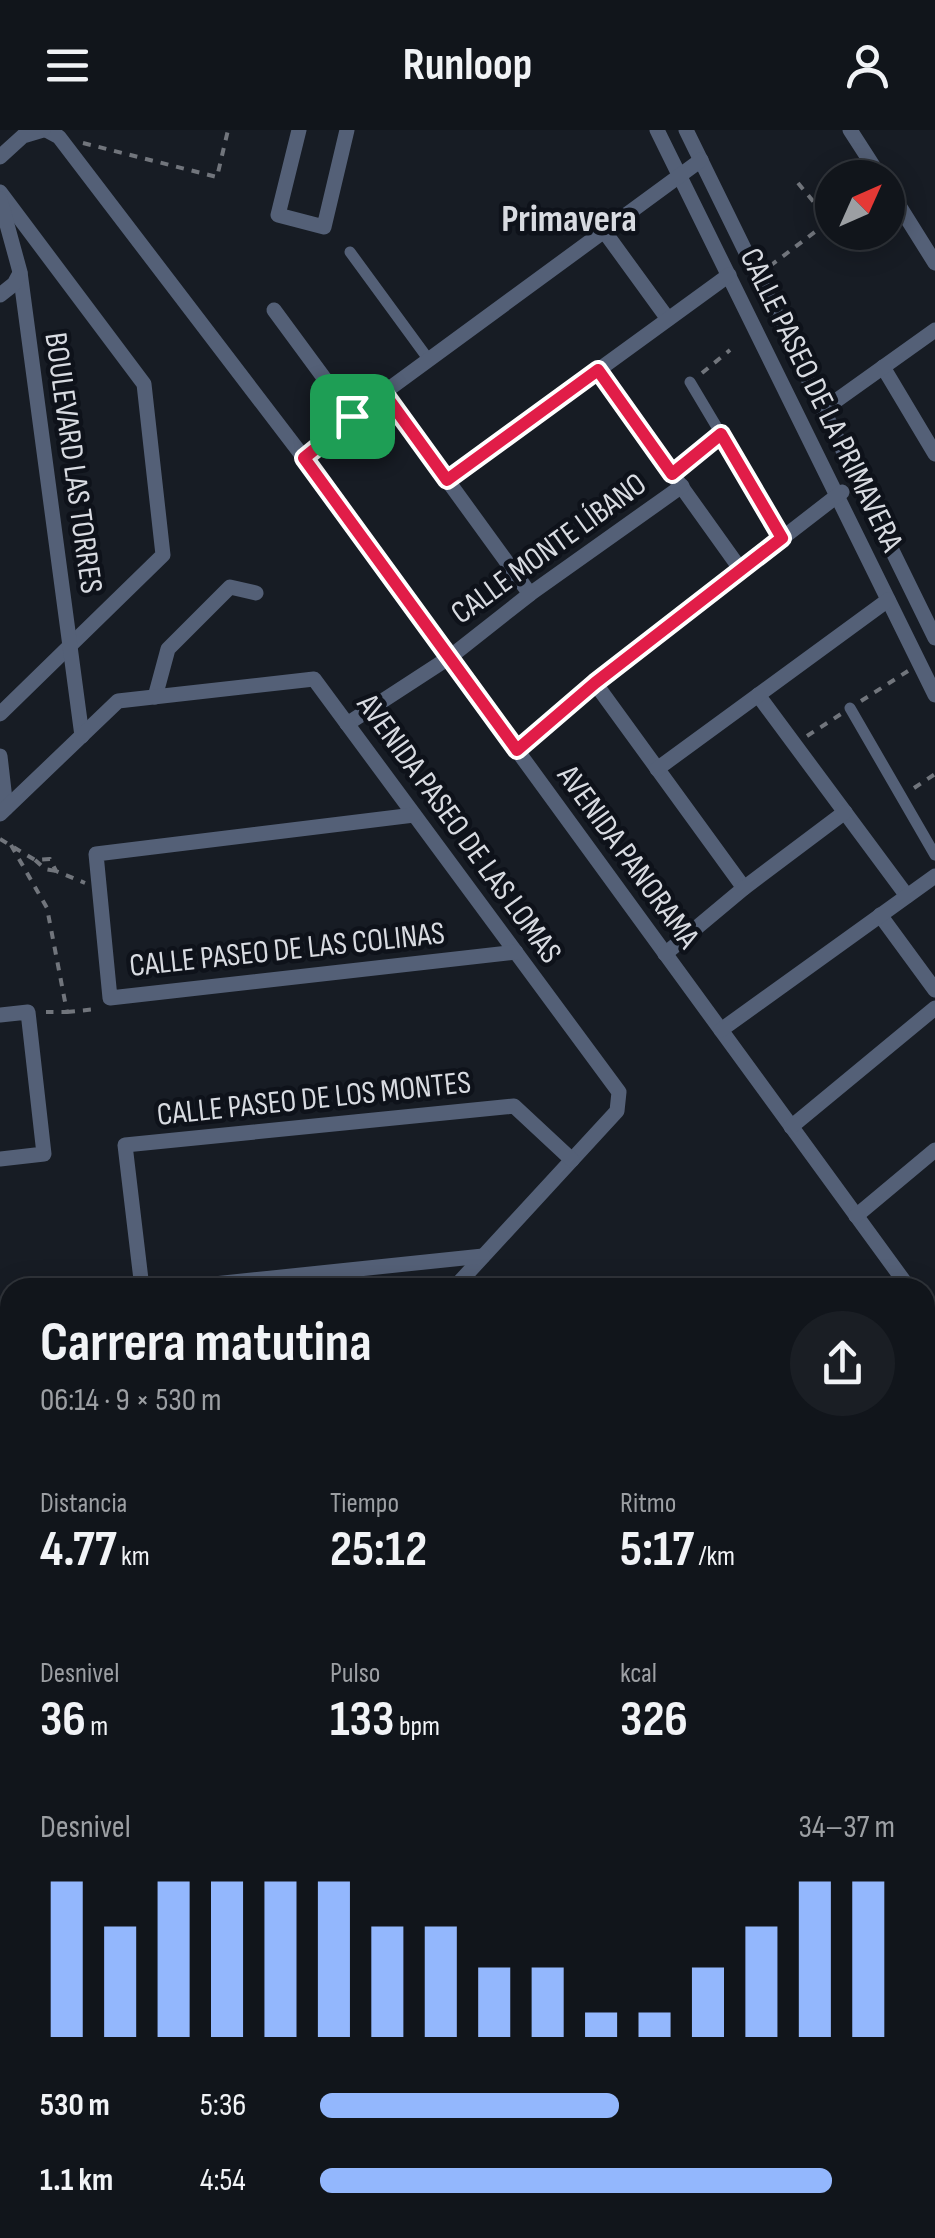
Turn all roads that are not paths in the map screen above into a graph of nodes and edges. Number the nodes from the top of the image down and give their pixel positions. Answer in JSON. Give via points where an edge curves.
{"nodes":[{"id":1,"x":300,"y":130,"type":"edge"},
{"id":2,"x":348,"y":130,"type":"edge"},
{"id":3,"x":657,"y":130,"type":"edge"},
{"id":4,"x":686,"y":130,"type":"edge"},
{"id":5,"x":850,"y":130,"type":"edge"},
{"id":6,"x":49,"y":132,"type":"edge"},
{"id":7,"x":0,"y":157,"type":"edge"},
{"id":8,"x":701,"y":160,"type":"junction"},
{"id":9,"x":869,"y":160,"type":"edge"},
{"id":10,"x":680,"y":176,"type":"junction"},
{"id":11,"x":0,"y":195,"type":"edge"},
{"id":12,"x":905,"y":215,"type":"edge"},
{"id":13,"x":604,"y":232,"type":"junction"},
{"id":14,"x":350,"y":252,"type":"dead end"},
{"id":15,"x":935,"y":263,"type":"edge"},
{"id":16,"x":20,"y":272,"type":"junction"},
{"id":17,"x":729,"y":276,"type":"junction"},
{"id":18,"x":0,"y":296,"type":"edge"},
{"id":19,"x":274,"y":310,"type":"dead end"},
{"id":20,"x":668,"y":319,"type":"junction"},
{"id":21,"x":935,"y":330,"type":"edge"},
{"id":22,"x":429,"y":360,"type":"junction"},
{"id":23,"x":883,"y":367,"type":"junction"},
{"id":24,"x":598,"y":370,"type":"junction"},
{"id":25,"x":690,"y":382,"type":"road end"},
{"id":26,"x":384,"y":393,"type":"junction"},
{"id":27,"x":823,"y":410,"type":"junction"},
{"id":28,"x":352,"y":416,"type":"junction"},
{"id":29,"x":935,"y":454,"type":"edge"},
{"id":30,"x":304,"y":458,"type":"junction"},
{"id":31,"x":447,"y":480,"type":"junction"},
{"id":32,"x":677,"y":480,"type":"junction"},
{"id":33,"x":858,"y":480,"type":"junction"},
{"id":34,"x":838,"y":496,"type":"junction"},
{"id":35,"x":782,"y":538,"type":"junction"},
{"id":36,"x":741,"y":570,"type":"junction"},
{"id":37,"x":256,"y":593,"type":"dead end"},
{"id":38,"x":530,"y":594,"type":"junction"},
{"id":39,"x":888,"y":600,"type":"junction"},
{"id":40,"x":935,"y":638,"type":"edge"},
{"id":41,"x":70,"y":646,"type":"junction"},
{"id":42,"x":450,"y":657,"type":"junction"},
{"id":43,"x":595,"y":683,"type":"junction"},
{"id":44,"x":935,"y":694,"type":"edge"},
{"id":45,"x":758,"y":695,"type":"junction"},
{"id":46,"x":154,"y":697,"type":"junction"},
{"id":47,"x":850,"y":708,"type":"dead end"},
{"id":48,"x":0,"y":714,"type":"edge"},
{"id":49,"x":347,"y":724,"type":"junction"},
{"id":50,"x":82,"y":736,"type":"junction"},
{"id":51,"x":517,"y":750,"type":"junction"},
{"id":52,"x":0,"y":756,"type":"edge"},
{"id":53,"x":658,"y":769,"type":"junction"},
{"id":54,"x":3,"y":811,"type":"edge"},
{"id":55,"x":844,"y":812,"type":"junction"},
{"id":56,"x":414,"y":815,"type":"junction"},
{"id":57,"x":935,"y":855,"type":"edge"},
{"id":58,"x":935,"y":876,"type":"edge"},
{"id":59,"x":744,"y":888,"type":"junction"},
{"id":60,"x":906,"y":896,"type":"junction"},
{"id":61,"x":880,"y":915,"type":"junction"},
{"id":62,"x":516,"y":952,"type":"junction"},
{"id":63,"x":665,"y":954,"type":"junction"},
{"id":64,"x":935,"y":990,"type":"edge"},
{"id":65,"x":935,"y":1008,"type":"edge"},
{"id":66,"x":0,"y":1015,"type":"edge"},
{"id":67,"x":720,"y":1030,"type":"junction"},
{"id":68,"x":791,"y":1127,"type":"junction"},
{"id":69,"x":935,"y":1150,"type":"edge"},
{"id":70,"x":0,"y":1159,"type":"edge"},
{"id":71,"x":572,"y":1160,"type":"junction"},
{"id":72,"x":856,"y":1216,"type":"junction"},
{"id":73,"x":483,"y":1256,"type":"junction"},
{"id":74,"x":141,"y":1278,"type":"edge"},
{"id":75,"x":272,"y":1278,"type":"edge"},
{"id":76,"x":463,"y":1278,"type":"edge"},
{"id":77,"x":901,"y":1278,"type":"edge"}],
"edges":[{"from":1,"to":2,"type":"street","via":[[278,215],[324,228]]},
{"from":3,"to":10,"type":"street","name":"CALLE PASEO DE LA PRIMAVERA"},
{"from":4,"to":8,"type":"street","name":"CALLE PASEO DE LA PRIMAVERA"},
{"from":5,"to":9,"type":"street"},
{"from":6,"to":7,"type":"street","via":[[23,136]]},
{"from":6,"to":30,"type":"street","name":"AVENIDA PANORAMA"},
{"from":8,"to":10,"type":"street"},
{"from":8,"to":27,"type":"street","name":"CALLE PASEO DE LA PRIMAVERA"},
{"from":10,"to":13,"type":"street"},
{"from":10,"to":17,"type":"street","name":"CALLE PASEO DE LA PRIMAVERA"},
{"from":11,"to":16,"type":"street","name":"BOULEVARD LAS TORRES"},
{"from":11,"to":41,"type":"street","via":[[144,384],[163,554]]},
{"from":12,"to":15,"type":"street"},
{"from":13,"to":20,"type":"street"},
{"from":13,"to":22,"type":"street"},
{"from":14,"to":22,"type":"street"},
{"from":16,"to":18,"type":"street"},
{"from":16,"to":41,"type":"street","name":"BOULEVARD LAS TORRES"},
{"from":17,"to":20,"type":"street"},
{"from":17,"to":34,"type":"street","name":"CALLE PASEO DE LA PRIMAVERA"},
{"from":19,"to":28,"type":"street"},
{"from":20,"to":24,"type":"street"},
{"from":21,"to":23,"type":"street"},
{"from":22,"to":26,"type":"street"},
{"from":23,"to":27,"type":"street"},
{"from":23,"to":29,"type":"street"},
{"from":24,"to":31,"type":"street"},
{"from":24,"to":32,"type":"street"},
{"from":25,"to":35,"type":"street"},
{"from":26,"to":28,"type":"street"},
{"from":26,"to":31,"type":"street"},
{"from":27,"to":33,"type":"street","name":"CALLE PASEO DE LA PRIMAVERA"},
{"from":28,"to":30,"type":"street"},
{"from":30,"to":42,"type":"street","name":"AVENIDA PANORAMA"},
{"from":31,"to":38,"type":"street"},
{"from":32,"to":36,"type":"street"},
{"from":32,"to":38,"type":"street","name":"CALLE MONTE LÍBANO"},
{"from":33,"to":34,"type":"street"},
{"from":33,"to":40,"type":"street","name":"CALLE PASEO DE LA PRIMAVERA"},
{"from":34,"to":35,"type":"street"},
{"from":34,"to":39,"type":"street","name":"CALLE PASEO DE LA PRIMAVERA"},
{"from":35,"to":36,"type":"street"},
{"from":36,"to":43,"type":"street"},
{"from":37,"to":46,"type":"street","via":[[230,587],[168,649]]},
{"from":38,"to":42,"type":"street","name":"CALLE MONTE LÍBANO"},
{"from":39,"to":44,"type":"street","name":"CALLE PASEO DE LA PRIMAVERA"},
{"from":39,"to":45,"type":"street"},
{"from":41,"to":48,"type":"street"},
{"from":41,"to":50,"type":"street","name":"BOULEVARD LAS TORRES"},
{"from":42,"to":49,"type":"street","name":"CALLE MONTE LÍBANO"},
{"from":42,"to":51,"type":"street","name":"AVENIDA PANORAMA"},
{"from":43,"to":51,"type":"street"},
{"from":43,"to":53,"type":"street"},
{"from":45,"to":53,"type":"street"},
{"from":45,"to":55,"type":"street"},
{"from":46,"to":49,"type":"street","name":"AVENIDA PASEO DE LAS LOMAS","via":[[314,679]]},
{"from":46,"to":50,"type":"street","name":"AVENIDA PASEO DE LAS LOMAS","via":[[118,701]]},
{"from":47,"to":57,"type":"street"},
{"from":49,"to":56,"type":"street","name":"AVENIDA PASEO DE LAS LOMAS"},
{"from":50,"to":54,"type":"street","name":"AVENIDA PASEO DE LAS LOMAS"},
{"from":51,"to":63,"type":"street","name":"AVENIDA PANORAMA"},
{"from":52,"to":54,"type":"street"},
{"from":53,"to":59,"type":"street"},
{"from":55,"to":59,"type":"street"},
{"from":55,"to":60,"type":"street"},
{"from":56,"to":62,"type":"street","name":"AVENIDA PASEO DE LAS LOMAS"},
{"from":56,"to":62,"type":"street","name":"CALLE PASEO DE LAS COLINAS","via":[[96,854],[110,998]]},
{"from":58,"to":60,"type":"street"},
{"from":59,"to":63,"type":"street"},
{"from":60,"to":61,"type":"street"},
{"from":61,"to":64,"type":"street"},
{"from":61,"to":67,"type":"street"},
{"from":62,"to":71,"type":"street","name":"AVENIDA PASEO DE LAS LOMAS","via":[[620,1092],[617,1111]]},
{"from":63,"to":67,"type":"street","name":"AVENIDA PANORAMA"},
{"from":65,"to":68,"type":"street"},
{"from":66,"to":70,"type":"street","via":[[28,1012],[44,1154]]},
{"from":67,"to":68,"type":"street","name":"AVENIDA PANORAMA"},
{"from":68,"to":72,"type":"street","name":"AVENIDA PANORAMA"},
{"from":69,"to":72,"type":"street"},
{"from":71,"to":73,"type":"street","name":"AVENIDA PASEO DE LAS LOMAS"},
{"from":71,"to":74,"type":"street","name":"CALLE PASEO DE LOS MONTES","via":[[514,1106],[124,1145]]},
{"from":72,"to":77,"type":"street","name":"AVENIDA PANORAMA"},
{"from":73,"to":75,"type":"street"},
{"from":73,"to":76,"type":"street","name":"AVENIDA PASEO DE LAS LOMAS"}]}
